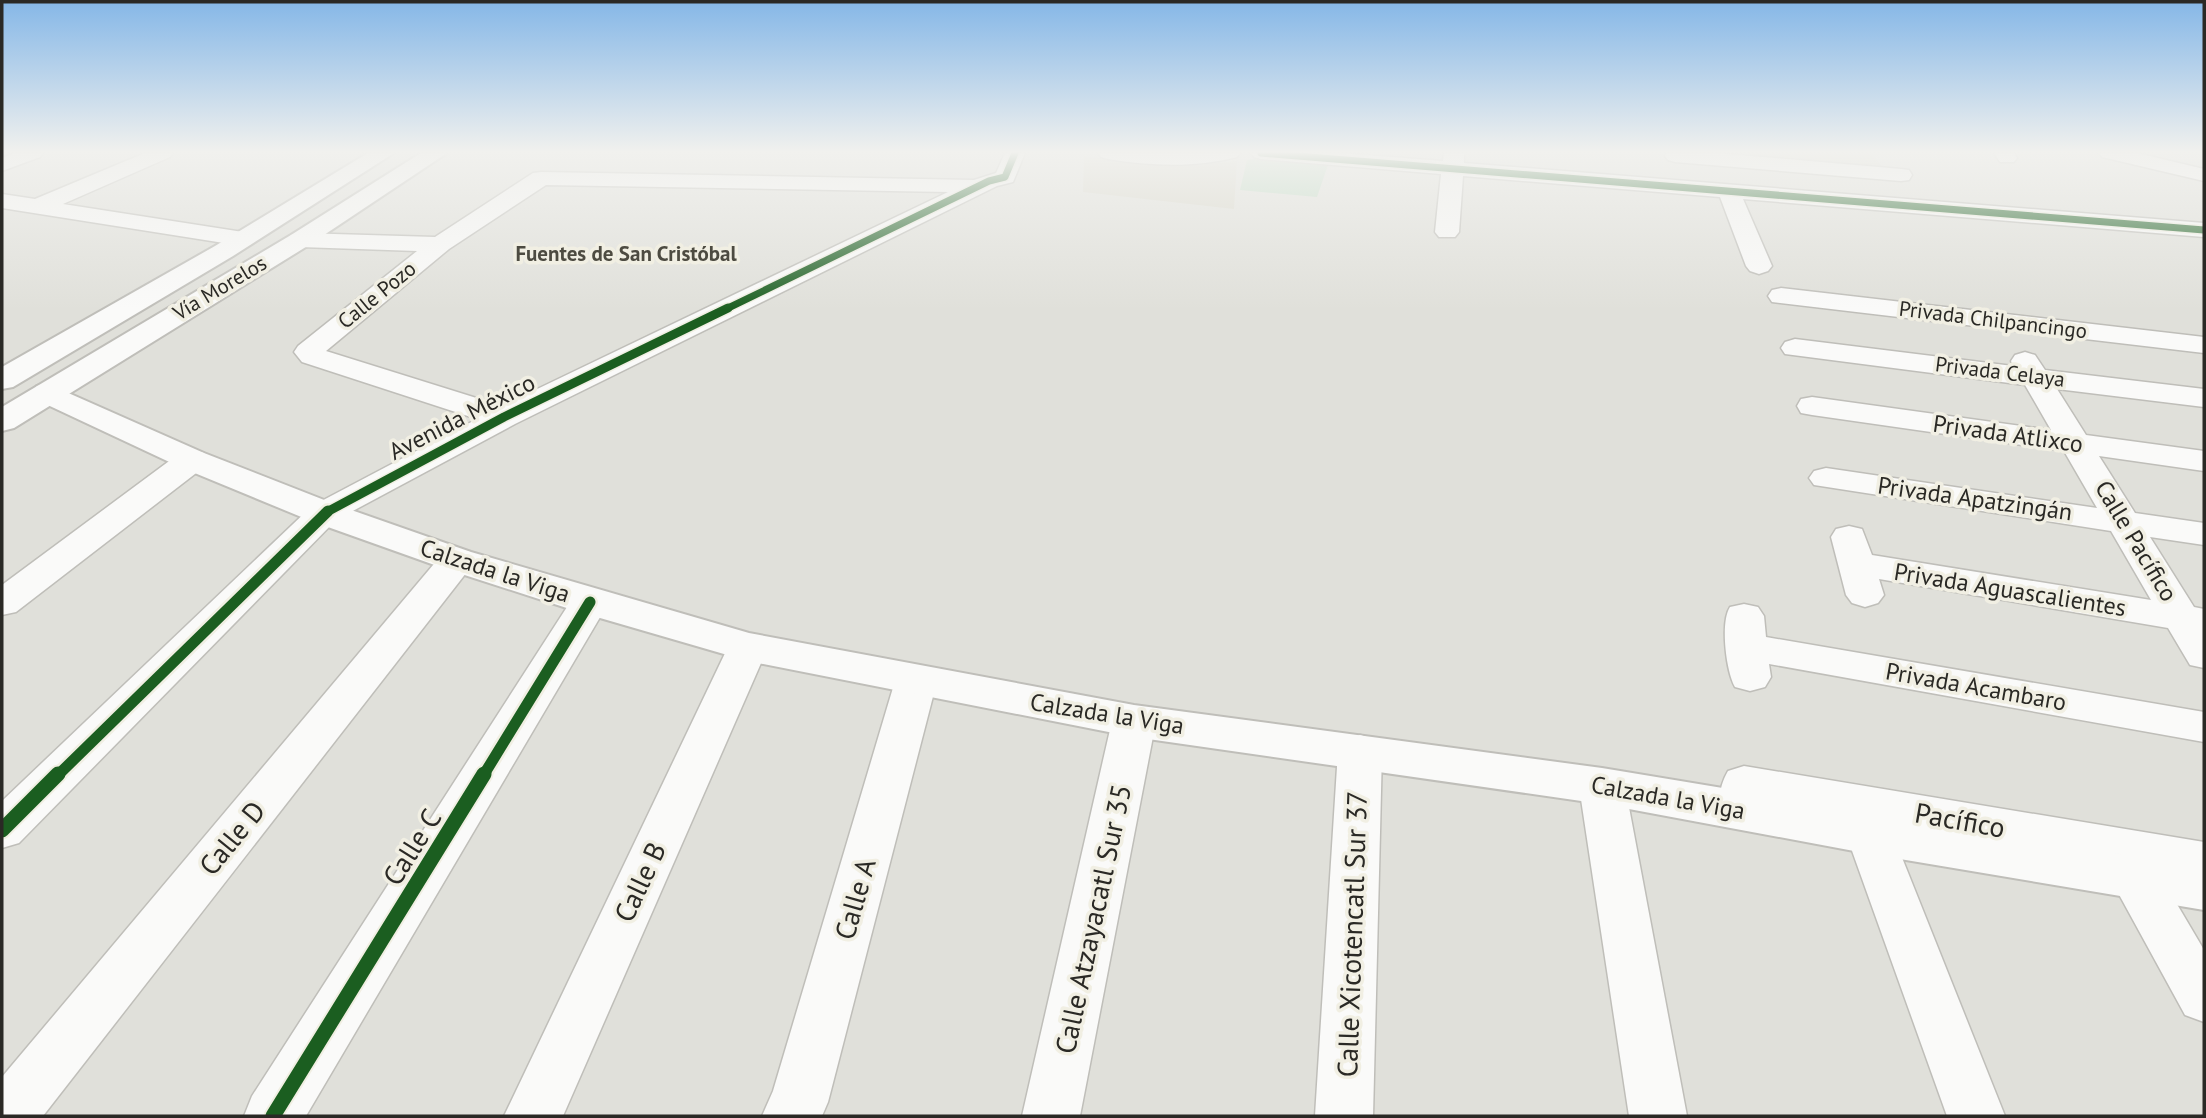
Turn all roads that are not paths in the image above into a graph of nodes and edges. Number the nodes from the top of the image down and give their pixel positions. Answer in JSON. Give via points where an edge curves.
{"nodes":[{"id":1,"x":26,"y":205,"type":"edge"},
{"id":2,"x":41,"y":205,"type":"edge"},
{"id":3,"x":298,"y":205,"type":"edge"},
{"id":4,"x":337,"y":205,"type":"edge"},
{"id":5,"x":354,"y":205,"type":"edge"},
{"id":6,"x":499,"y":205,"type":"edge"},
{"id":7,"x":923,"y":205,"type":"edge"},
{"id":8,"x":1449,"y":205,"type":"edge"},
{"id":9,"x":1735,"y":205,"type":"edge"},
{"id":10,"x":1908,"y":205,"type":"edge"},
{"id":11,"x":37,"y":207,"type":"junction"},
{"id":12,"x":1930,"y":207,"type":"joint"},
{"id":13,"x":2,"y":222,"type":"edge"},
{"id":14,"x":2204,"y":230,"type":"edge"},
{"id":15,"x":1447,"y":232,"type":"dead end"},
{"id":16,"x":243,"y":239,"type":"junction"},
{"id":17,"x":300,"y":240,"type":"junction"},
{"id":18,"x":440,"y":244,"type":"junction"},
{"id":19,"x":200,"y":298,"type":"junction"},
{"id":20,"x":1784,"y":315,"type":"junction"},
{"id":21,"x":2001,"y":321,"type":"junction"},
{"id":22,"x":2204,"y":345,"type":"edge"},
{"id":23,"x":2034,"y":376,"type":"junction"},
{"id":24,"x":2,"y":379,"type":"edge"},
{"id":25,"x":48,"y":393,"type":"junction"},
{"id":26,"x":2204,"y":398,"type":"edge"},
{"id":27,"x":1812,"y":407,"type":"dead end"},
{"id":28,"x":504,"y":417,"type":"junction"},
{"id":29,"x":2,"y":421,"type":"edge"},
{"id":30,"x":2077,"y":444,"type":"junction"},
{"id":31,"x":192,"y":460,"type":"junction"},
{"id":32,"x":2204,"y":461,"type":"edge"},
{"id":33,"x":1826,"y":477,"type":"dead end"},
{"id":34,"x":324,"y":513,"type":"junction"},
{"id":35,"x":2123,"y":521,"type":"junction"},
{"id":36,"x":2204,"y":534,"type":"edge"},
{"id":37,"x":457,"y":560,"type":"junction"},
{"id":38,"x":1857,"y":566,"type":"dead end"},
{"id":39,"x":590,"y":602,"type":"junction"},
{"id":40,"x":2,"y":603,"type":"edge"},
{"id":41,"x":2193,"y":620,"type":"edge"},
{"id":42,"x":748,"y":647,"type":"junction"},
{"id":43,"x":1747,"y":647,"type":"dead end"},
{"id":44,"x":2204,"y":655,"type":"edge"},
{"id":45,"x":916,"y":681,"type":"junction"},
{"id":46,"x":1134,"y":721,"type":"junction"},
{"id":47,"x":2204,"y":727,"type":"edge"},
{"id":48,"x":1360,"y":751,"type":"junction"},
{"id":49,"x":1602,"y":786,"type":"junction"},
{"id":50,"x":1743,"y":811,"type":"junction"},
{"id":51,"x":2,"y":830,"type":"edge"},
{"id":52,"x":1870,"y":834,"type":"junction"},
{"id":53,"x":2204,"y":861,"type":"edge"},
{"id":54,"x":2135,"y":878,"type":"junction"},
{"id":55,"x":2204,"y":889,"type":"edge"},
{"id":56,"x":2204,"y":998,"type":"edge"},
{"id":57,"x":7,"y":1116,"type":"edge"},
{"id":58,"x":273,"y":1116,"type":"edge"},
{"id":59,"x":533,"y":1116,"type":"edge"},
{"id":60,"x":791,"y":1116,"type":"edge"},
{"id":61,"x":1051,"y":1116,"type":"edge"},
{"id":62,"x":1344,"y":1116,"type":"edge"},
{"id":63,"x":1658,"y":1116,"type":"edge"},
{"id":64,"x":1976,"y":1116,"type":"edge"}],
"edges":[{"from":1,"to":11,"type":"street"},
{"from":2,"to":11,"type":"street"},
{"from":3,"to":16,"type":"main road","name":"Vía Morelos"},
{"from":4,"to":19,"type":"main road","via":[[229,269]]},
{"from":5,"to":17,"type":"main road","name":"Vía Morelos"},
{"from":6,"to":18,"type":"street","name":"Calle Pozo"},
{"from":7,"to":28,"type":"street","name":"Avenida México"},
{"from":8,"to":15,"type":"street"},
{"from":9,"to":20,"type":"street"},
{"from":10,"to":12,"type":"street"},
{"from":11,"to":13,"type":"street"},
{"from":11,"to":16,"type":"street"},
{"from":12,"to":14,"type":"street"},
{"from":16,"to":24,"type":"main road","name":"Vía Morelos"},
{"from":17,"to":18,"type":"street"},
{"from":17,"to":19,"type":"main road","name":"Vía Morelos"},
{"from":18,"to":28,"type":"street","name":"Calle Pozo","via":[[308,352]]},
{"from":19,"to":25,"type":"main road","name":"Vía Morelos"},
{"from":20,"to":21,"type":"street","name":"Privada Chilpancingo"},
{"from":20,"to":23,"type":"street","name":"Privada Celaya"},
{"from":21,"to":22,"type":"street","name":"Privada Chilpancingo"},
{"from":21,"to":23,"type":"street","name":"Calle Pacífico"},
{"from":23,"to":26,"type":"street","name":"Privada Celaya"},
{"from":23,"to":30,"type":"street","name":"Calle Pacífico"},
{"from":25,"to":29,"type":"main road","name":"Vía Morelos"},
{"from":25,"to":31,"type":"main road","name":"Calzada la Viga"},
{"from":27,"to":30,"type":"street","name":"Privada Atlixco"},
{"from":28,"to":34,"type":"street","name":"Avenida México"},
{"from":30,"to":32,"type":"street","name":"Privada Atlixco"},
{"from":30,"to":35,"type":"street","name":"Calle Pacífico"},
{"from":31,"to":34,"type":"main road","name":"Calzada la Viga"},
{"from":31,"to":40,"type":"street"},
{"from":33,"to":35,"type":"street","name":"Privada Apatzingán"},
{"from":34,"to":37,"type":"main road","name":"Calzada la Viga"},
{"from":34,"to":51,"type":"street","name":"Avenida México"},
{"from":35,"to":36,"type":"street","name":"Privada Apatzingán"},
{"from":35,"to":41,"type":"street","name":"Calle Pacífico"},
{"from":37,"to":39,"type":"main road","name":"Calzada la Viga"},
{"from":37,"to":57,"type":"street","name":"Calle D"},
{"from":38,"to":41,"type":"street","name":"Privada Aguascalientes"},
{"from":39,"to":42,"type":"main road","name":"Calzada la Viga"},
{"from":39,"to":58,"type":"street","name":"Calle C"},
{"from":41,"to":44,"type":"street","name":"Calle Pacífico"},
{"from":42,"to":45,"type":"main road","name":"Calzada la Viga"},
{"from":42,"to":59,"type":"street","name":"Calle B"},
{"from":43,"to":47,"type":"street","name":"Privada Acambaro"},
{"from":45,"to":46,"type":"main road","name":"Calzada la Viga"},
{"from":45,"to":60,"type":"street","name":"Calle A","via":[[799,1102]]},
{"from":46,"to":48,"type":"main road","name":"Calzada la Viga"},
{"from":46,"to":61,"type":"street","name":"Calle Atzayacatl Sur 35"},
{"from":48,"to":49,"type":"main road","name":"Calzada la Viga"},
{"from":48,"to":62,"type":"street","name":"Calle Xicotencatl Sur 37"},
{"from":49,"to":50,"type":"main road","name":"Calzada la Viga"},
{"from":49,"to":63,"type":"street"},
{"from":50,"to":52,"type":"main road","name":"Calzada la Viga"},
{"from":50,"to":53,"type":"street","name":"Pacífico","via":[[1744,783]]},
{"from":52,"to":54,"type":"main road","name":"Calzada la Viga"},
{"from":52,"to":64,"type":"street"},
{"from":54,"to":55,"type":"main road","name":"Calzada la Viga"},
{"from":54,"to":56,"type":"street"}]}
